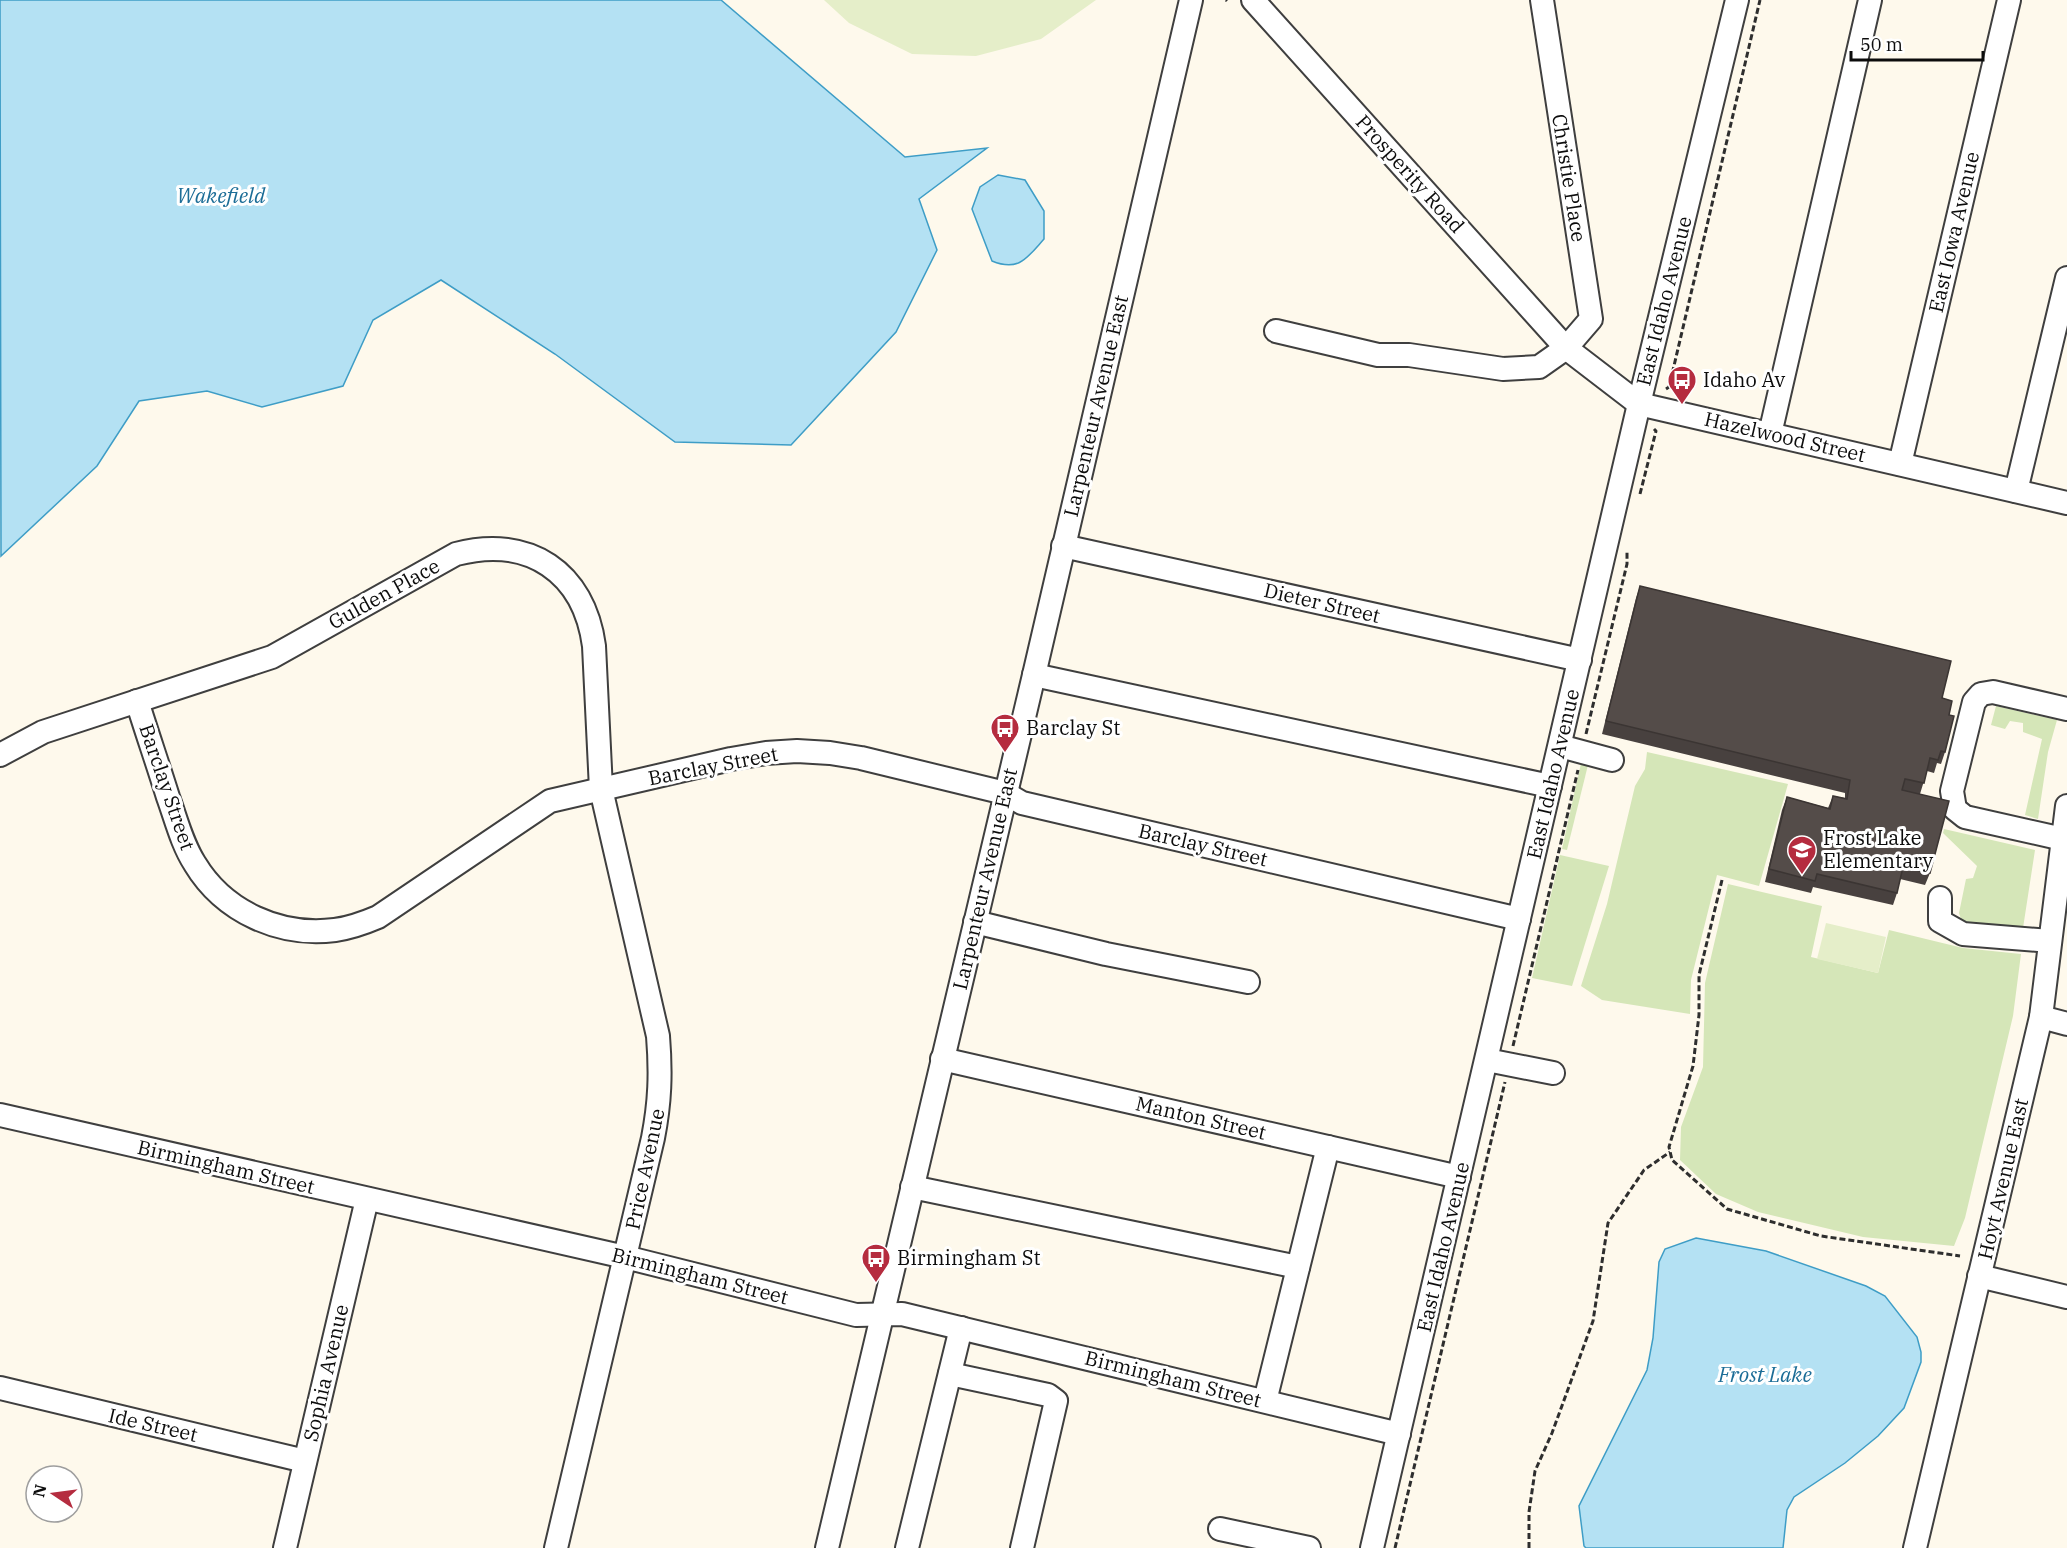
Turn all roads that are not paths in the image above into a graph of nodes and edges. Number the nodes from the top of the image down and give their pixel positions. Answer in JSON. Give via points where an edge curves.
{"nodes":[{"id":1,"x":1191,"y":0,"type":"edge"},
{"id":2,"x":1254,"y":0,"type":"edge"},
{"id":3,"x":1542,"y":0,"type":"edge"},
{"id":4,"x":1737,"y":0,"type":"edge"},
{"id":5,"x":1870,"y":0,"type":"edge"},
{"id":6,"x":2009,"y":0,"type":"edge"},
{"id":7,"x":2067,"y":278,"type":"edge"},
{"id":8,"x":1276,"y":331,"type":"dead end"},
{"id":9,"x":1566,"y":348,"type":"junction"},
{"id":10,"x":1640,"y":404,"type":"junction"},
{"id":11,"x":1770,"y":434,"type":"junction"},
{"id":12,"x":1900,"y":464,"type":"junction"},
{"id":13,"x":2016,"y":491,"type":"junction"},
{"id":14,"x":2067,"y":503,"type":"edge"},
{"id":15,"x":1064,"y":546,"type":"junction"},
{"id":16,"x":1580,"y":660,"type":"junction"},
{"id":17,"x":1034,"y":675,"type":"junction"},
{"id":18,"x":137,"y":701,"type":"junction"},
{"id":19,"x":2067,"y":709,"type":"edge"},
{"id":20,"x":1560,"y":746,"type":"junction"},
{"id":21,"x":0,"y":755,"type":"edge"},
{"id":22,"x":1612,"y":760,"type":"dead end"},
{"id":23,"x":1550,"y":786,"type":"junction"},
{"id":24,"x":601,"y":789,"type":"junction"},
{"id":25,"x":1005,"y":793,"type":"junction"},
{"id":26,"x":2067,"y":806,"type":"edge"},
{"id":27,"x":2063,"y":839,"type":"junction"},
{"id":28,"x":1940,"y":898,"type":"dead end"},
{"id":29,"x":2060,"y":915,"type":"edge"},
{"id":30,"x":1520,"y":919,"type":"junction"},
{"id":31,"x":975,"y":922,"type":"junction"},
{"id":32,"x":2050,"y":941,"type":"junction"},
{"id":33,"x":2057,"y":964,"type":"edge"},
{"id":34,"x":1248,"y":982,"type":"dead end"},
{"id":35,"x":2041,"y":1017,"type":"junction"},
{"id":36,"x":2067,"y":1024,"type":"edge"},
{"id":37,"x":942,"y":1059,"type":"junction"},
{"id":38,"x":1486,"y":1060,"type":"junction"},
{"id":39,"x":1553,"y":1073,"type":"dead end"},
{"id":40,"x":0,"y":1115,"type":"edge"},
{"id":41,"x":1328,"y":1147,"type":"junction"},
{"id":42,"x":1459,"y":1177,"type":"junction"},
{"id":43,"x":912,"y":1187,"type":"junction"},
{"id":44,"x":367,"y":1199,"type":"junction"},
{"id":45,"x":625,"y":1257,"type":"junction"},
{"id":46,"x":1298,"y":1267,"type":"junction"},
{"id":47,"x":1979,"y":1276,"type":"junction"},
{"id":48,"x":2067,"y":1297,"type":"edge"},
{"id":49,"x":882,"y":1314,"type":"junction"},
{"id":50,"x":961,"y":1328,"type":"junction"},
{"id":51,"x":950,"y":1374,"type":"junction"},
{"id":52,"x":0,"y":1388,"type":"edge"},
{"id":53,"x":1265,"y":1401,"type":"junction"},
{"id":54,"x":1399,"y":1434,"type":"junction"},
{"id":55,"x":305,"y":1461,"type":"junction"},
{"id":56,"x":1220,"y":1529,"type":"dead end"},
{"id":57,"x":285,"y":1548,"type":"edge"},
{"id":58,"x":556,"y":1548,"type":"edge"},
{"id":59,"x":827,"y":1548,"type":"edge"},
{"id":60,"x":907,"y":1548,"type":"edge"},
{"id":61,"x":1022,"y":1548,"type":"edge"},
{"id":62,"x":1309,"y":1548,"type":"edge"},
{"id":63,"x":1372,"y":1548,"type":"edge"},
{"id":64,"x":1915,"y":1548,"type":"edge"}],
"edges":[{"from":1,"to":15,"type":"street","name":"Larpenteur Avenue East"},
{"from":2,"to":9,"type":"street","name":"Prosperity Road"},
{"from":3,"to":9,"type":"street","name":"Christie Place","via":[[1591,319]]},
{"from":4,"to":10,"type":"street","name":"East Idaho Avenue"},
{"from":5,"to":11,"type":"street"},
{"from":6,"to":12,"type":"street","name":"East Iowa Avenue"},
{"from":7,"to":13,"type":"street"},
{"from":8,"to":9,"type":"street","via":[[1378,355],[1409,355],[1503,369],[1539,367]]},
{"from":9,"to":10,"type":"street","name":"Hazelwood Street"},
{"from":10,"to":11,"type":"street","name":"Hazelwood Street"},
{"from":10,"to":16,"type":"street","name":"East Idaho Avenue"},
{"from":11,"to":12,"type":"street","name":"Hazelwood Street"},
{"from":12,"to":13,"type":"street","name":"Hazelwood Street"},
{"from":13,"to":14,"type":"street","name":"Hazelwood Street"},
{"from":15,"to":16,"type":"street","name":"Dieter Street"},
{"from":15,"to":17,"type":"street","name":"Larpenteur Avenue East"},
{"from":16,"to":20,"type":"street","name":"East Idaho Avenue"},
{"from":17,"to":23,"type":"street"},
{"from":17,"to":25,"type":"street","name":"Larpenteur Avenue East"},
{"from":18,"to":21,"type":"street","name":"Gulden Place","via":[[43,732]]},
{"from":18,"to":24,"type":"street","name":"Barclay Street","via":[[180,834],[204,879],[229,902],[260,921],[284,928],[336,930],[378,917],[550,801]]},
{"from":18,"to":24,"type":"street","name":"Gulden Place","via":[[272,657],[456,554],[475,549],[513,550],[548,565],[563,577],[585,608],[594,646]]},
{"from":19,"to":27,"type":"street","via":[[1993,692],[1981,694],[1974,702],[1952,790],[1955,809],[1965,817]]},
{"from":20,"to":22,"type":"street"},
{"from":20,"to":23,"type":"street","name":"East Idaho Avenue"},
{"from":23,"to":30,"type":"street","name":"East Idaho Avenue"},
{"from":24,"to":25,"type":"street","name":"Barclay Street","via":[[731,759],[798,751],[861,759]]},
{"from":24,"to":45,"type":"street","name":"Price Avenue","via":[[658,1036],[661,1069],[653,1138]]},
{"from":25,"to":30,"type":"street","name":"Barclay Street","via":[[1022,803]]},
{"from":25,"to":31,"type":"street","name":"Larpenteur Avenue East"},
{"from":26,"to":27,"type":"street","name":"Hoyt Avenue East"},
{"from":27,"to":29,"type":"street","name":"Hoyt Avenue East"},
{"from":28,"to":32,"type":"street","via":[[1940,921],[1964,934]]},
{"from":29,"to":32,"type":"street","name":"Hoyt Avenue East"},
{"from":30,"to":38,"type":"street","name":"East Idaho Avenue"},
{"from":31,"to":34,"type":"street","via":[[1106,954]]},
{"from":31,"to":37,"type":"street","name":"Larpenteur Avenue East"},
{"from":32,"to":33,"type":"street","name":"Hoyt Avenue East"},
{"from":33,"to":35,"type":"street","name":"Hoyt Avenue East"},
{"from":35,"to":36,"type":"street"},
{"from":35,"to":47,"type":"street","name":"Hoyt Avenue East"},
{"from":37,"to":41,"type":"street","name":"Manton Street"},
{"from":37,"to":43,"type":"street","name":"Larpenteur Avenue East"},
{"from":38,"to":39,"type":"street"},
{"from":38,"to":42,"type":"street","name":"East Idaho Avenue"},
{"from":40,"to":44,"type":"street","name":"Birmingham Street"},
{"from":41,"to":42,"type":"street","name":"Manton Street"},
{"from":41,"to":46,"type":"street"},
{"from":42,"to":54,"type":"street","name":"East Idaho Avenue"},
{"from":43,"to":46,"type":"street"},
{"from":43,"to":49,"type":"street","name":"Larpenteur Avenue East"},
{"from":44,"to":45,"type":"street","name":"Birmingham Street"},
{"from":44,"to":55,"type":"street","name":"Sophia Avenue"},
{"from":45,"to":49,"type":"street","name":"Birmingham Street","via":[[856,1315]]},
{"from":45,"to":58,"type":"street","name":"Price Avenue"},
{"from":46,"to":53,"type":"street"},
{"from":47,"to":48,"type":"street"},
{"from":47,"to":64,"type":"street","name":"Hoyt Avenue East"},
{"from":49,"to":50,"type":"street","name":"Birmingham Street","via":[[902,1314]]},
{"from":49,"to":59,"type":"street","name":"Larpenteur Avenue East"},
{"from":50,"to":51,"type":"street"},
{"from":50,"to":53,"type":"street","name":"Birmingham Street"},
{"from":51,"to":60,"type":"street"},
{"from":51,"to":61,"type":"street","via":[[1048,1395],[1056,1401]]},
{"from":52,"to":55,"type":"street","name":"Ide Street"},
{"from":53,"to":54,"type":"street","name":"Birmingham Street"},
{"from":54,"to":63,"type":"street","name":"East Idaho Avenue"},
{"from":55,"to":57,"type":"street","name":"Sophia Avenue"},
{"from":56,"to":62,"type":"street"}]}
